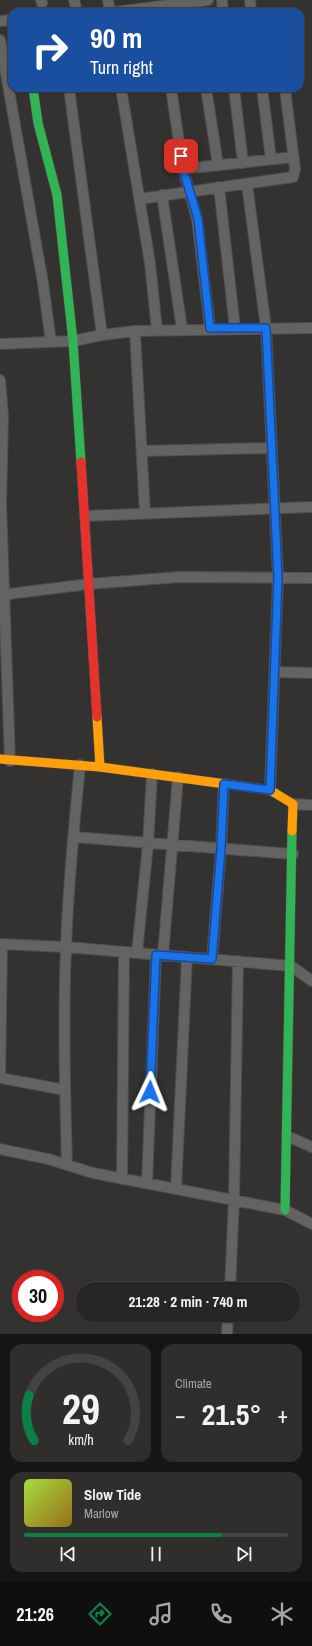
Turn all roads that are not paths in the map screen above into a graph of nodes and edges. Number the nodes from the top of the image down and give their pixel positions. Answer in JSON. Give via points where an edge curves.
{"nodes":[{"id":1,"x":208,"y":0,"type":"edge"},
{"id":2,"x":194,"y":7,"type":"edge"},
{"id":3,"x":177,"y":8,"type":"edge"},
{"id":4,"x":0,"y":40,"type":"edge"},
{"id":5,"x":8,"y":84,"type":"edge"},
{"id":6,"x":9,"y":92,"type":"edge"},
{"id":7,"x":34,"y":92,"type":"edge"},
{"id":8,"x":70,"y":92,"type":"edge"},
{"id":9,"x":122,"y":92,"type":"edge"},
{"id":10,"x":172,"y":92,"type":"edge"},
{"id":11,"x":207,"y":92,"type":"edge"},
{"id":12,"x":234,"y":92,"type":"edge"},
{"id":13,"x":262,"y":92,"type":"edge"},
{"id":14,"x":285,"y":92,"type":"edge"},
{"id":15,"x":294,"y":157,"type":"junction"},
{"id":16,"x":271,"y":160,"type":"junction"},
{"id":17,"x":243,"y":162,"type":"junction"},
{"id":18,"x":218,"y":165,"type":"junction"},
{"id":19,"x":183,"y":169,"type":"junction"},
{"id":20,"x":247,"y":184,"type":"junction"},
{"id":21,"x":219,"y":187,"type":"junction"},
{"id":22,"x":190,"y":191,"type":"junction"},
{"id":23,"x":162,"y":195,"type":"junction"},
{"id":24,"x":139,"y":199,"type":"junction"},
{"id":25,"x":210,"y":328,"type":"junction"},
{"id":26,"x":235,"y":328,"type":"junction"},
{"id":27,"x":266,"y":328,"type":"junction"},
{"id":28,"x":312,"y":328,"type":"edge"},
{"id":29,"x":182,"y":329,"type":"junction"},
{"id":30,"x":157,"y":330,"type":"junction"},
{"id":31,"x":136,"y":331,"type":"junction"},
{"id":32,"x":102,"y":335,"type":"junction"},
{"id":33,"x":73,"y":341,"type":"junction"},
{"id":34,"x":51,"y":342,"type":"junction"},
{"id":35,"x":0,"y":344,"type":"edge"},
{"id":36,"x":0,"y":380,"type":"edge"},
{"id":37,"x":272,"y":448,"type":"junction"},
{"id":38,"x":142,"y":451,"type":"junction"},
{"id":39,"x":312,"y":507,"type":"edge"},
{"id":40,"x":274,"y":508,"type":"junction"},
{"id":41,"x":145,"y":513,"type":"junction"},
{"id":42,"x":85,"y":516,"type":"junction"},
{"id":43,"x":278,"y":577,"type":"junction"},
{"id":44,"x":312,"y":578,"type":"edge"},
{"id":45,"x":89,"y":584,"type":"junction"},
{"id":46,"x":2,"y":594,"type":"edge"},
{"id":47,"x":275,"y":672,"type":"junction"},
{"id":48,"x":312,"y":673,"type":"edge"},
{"id":49,"x":5,"y":760,"type":"edge"},
{"id":50,"x":80,"y":766,"type":"junction"},
{"id":51,"x":100,"y":767,"type":"junction"},
{"id":52,"x":152,"y":774,"type":"junction"},
{"id":53,"x":178,"y":777,"type":"junction"},
{"id":54,"x":224,"y":784,"type":"junction"},
{"id":55,"x":270,"y":790,"type":"junction"},
{"id":56,"x":293,"y":804,"type":"junction"},
{"id":57,"x":312,"y":805,"type":"edge"},
{"id":58,"x":73,"y":837,"type":"junction"},
{"id":59,"x":148,"y":844,"type":"junction"},
{"id":60,"x":172,"y":846,"type":"junction"},
{"id":61,"x":221,"y":849,"type":"junction"},
{"id":62,"x":293,"y":854,"type":"junction"},
{"id":63,"x":1,"y":944,"type":"edge"},
{"id":64,"x":66,"y":947,"type":"junction"},
{"id":65,"x":124,"y":952,"type":"junction"},
{"id":66,"x":136,"y":953,"type":"junction"},
{"id":67,"x":160,"y":955,"type":"junction"},
{"id":68,"x":187,"y":958,"type":"junction"},
{"id":69,"x":212,"y":959,"type":"junction"},
{"id":70,"x":238,"y":962,"type":"junction"},
{"id":71,"x":291,"y":966,"type":"junction"},
{"id":72,"x":312,"y":981,"type":"edge"},
{"id":73,"x":0,"y":1078,"type":"edge"},
{"id":74,"x":64,"y":1090,"type":"junction"},
{"id":75,"x":287,"y":1136,"type":"junction"},
{"id":76,"x":312,"y":1147,"type":"edge"},
{"id":77,"x":0,"y":1150,"type":"edge"},
{"id":78,"x":67,"y":1165,"type":"junction"},
{"id":79,"x":122,"y":1179,"type":"junction"},
{"id":80,"x":146,"y":1183,"type":"junction"},
{"id":81,"x":176,"y":1189,"type":"junction"},
{"id":82,"x":234,"y":1200,"type":"junction"},
{"id":83,"x":285,"y":1210,"type":"junction"},
{"id":84,"x":312,"y":1224,"type":"edge"},
{"id":85,"x":230,"y":1282,"type":"edge"},
{"id":86,"x":228,"y":1322,"type":"edge"},
{"id":87,"x":227,"y":1334,"type":"edge"}],
"edges":[{"from":1,"to":2,"type":"street"},
{"from":2,"to":3,"type":"street"},
{"from":4,"to":5,"type":"street"},
{"from":6,"to":34,"type":"street","via":[[44,283]]},
{"from":7,"to":33,"type":"street","via":[[38,123],[57,195]]},
{"from":8,"to":32,"type":"street"},
{"from":9,"to":24,"type":"street"},
{"from":10,"to":19,"type":"street"},
{"from":11,"to":18,"type":"street"},
{"from":12,"to":17,"type":"street"},
{"from":13,"to":16,"type":"street"},
{"from":14,"to":15,"type":"street"},
{"from":15,"to":16,"type":"street"},
{"from":15,"to":20,"type":"street","via":[[293,177]]},
{"from":16,"to":17,"type":"street"},
{"from":17,"to":18,"type":"street"},
{"from":18,"to":19,"type":"street"},
{"from":19,"to":22,"type":"street"},
{"from":20,"to":21,"type":"street"},
{"from":20,"to":27,"type":"street"},
{"from":21,"to":22,"type":"street"},
{"from":21,"to":26,"type":"street"},
{"from":22,"to":23,"type":"street"},
{"from":22,"to":25,"type":"street","via":[[198,219]]},
{"from":23,"to":24,"type":"street"},
{"from":23,"to":29,"type":"street"},
{"from":24,"to":30,"type":"street","via":[[150,263]]},
{"from":25,"to":26,"type":"street"},
{"from":25,"to":29,"type":"street"},
{"from":26,"to":27,"type":"street"},
{"from":27,"to":28,"type":"street"},
{"from":27,"to":37,"type":"street"},
{"from":29,"to":30,"type":"street"},
{"from":30,"to":31,"type":"street"},
{"from":31,"to":32,"type":"street"},
{"from":31,"to":38,"type":"street"},
{"from":32,"to":33,"type":"street"},
{"from":33,"to":34,"type":"street"},
{"from":33,"to":42,"type":"street"},
{"from":34,"to":35,"type":"street"},
{"from":36,"to":46,"type":"street","via":[[3,416]]},
{"from":37,"to":38,"type":"street"},
{"from":37,"to":40,"type":"street"},
{"from":38,"to":41,"type":"street"},
{"from":39,"to":40,"type":"street"},
{"from":40,"to":41,"type":"street"},
{"from":40,"to":43,"type":"street"},
{"from":41,"to":42,"type":"street"},
{"from":42,"to":45,"type":"street"},
{"from":43,"to":44,"type":"street"},
{"from":43,"to":45,"type":"street","via":[[179,576]]},
{"from":43,"to":47,"type":"street"},
{"from":45,"to":46,"type":"street"},
{"from":45,"to":51,"type":"street"},
{"from":46,"to":49,"type":"street"},
{"from":47,"to":48,"type":"street"},
{"from":47,"to":55,"type":"street"},
{"from":49,"to":50,"type":"street"},
{"from":50,"to":51,"type":"street"},
{"from":50,"to":58,"type":"street"},
{"from":51,"to":52,"type":"street"},
{"from":52,"to":53,"type":"street"},
{"from":52,"to":59,"type":"street"},
{"from":53,"to":54,"type":"street"},
{"from":53,"to":60,"type":"street"},
{"from":54,"to":55,"type":"street"},
{"from":54,"to":61,"type":"street"},
{"from":55,"to":56,"type":"street"},
{"from":56,"to":57,"type":"street"},
{"from":56,"to":62,"type":"street"},
{"from":58,"to":59,"type":"street"},
{"from":58,"to":64,"type":"street"},
{"from":59,"to":60,"type":"street"},
{"from":59,"to":66,"type":"street"},
{"from":60,"to":61,"type":"street"},
{"from":60,"to":67,"type":"street"},
{"from":61,"to":62,"type":"street"},
{"from":61,"to":69,"type":"street"},
{"from":62,"to":71,"type":"street"},
{"from":63,"to":64,"type":"street"},
{"from":63,"to":73,"type":"street"},
{"from":64,"to":65,"type":"street"},
{"from":64,"to":74,"type":"street"},
{"from":65,"to":66,"type":"street"},
{"from":65,"to":79,"type":"street"},
{"from":66,"to":67,"type":"street"},
{"from":67,"to":68,"type":"street"},
{"from":67,"to":80,"type":"street"},
{"from":68,"to":69,"type":"street"},
{"from":68,"to":81,"type":"street"},
{"from":69,"to":70,"type":"street"},
{"from":70,"to":71,"type":"street"},
{"from":70,"to":82,"type":"street"},
{"from":71,"to":72,"type":"street"},
{"from":71,"to":75,"type":"street"},
{"from":73,"to":74,"type":"street"},
{"from":74,"to":78,"type":"street"},
{"from":75,"to":76,"type":"street"},
{"from":75,"to":83,"type":"street"},
{"from":77,"to":78,"type":"street"},
{"from":78,"to":79,"type":"street"},
{"from":79,"to":80,"type":"street"},
{"from":80,"to":81,"type":"street"},
{"from":81,"to":82,"type":"street"},
{"from":82,"to":83,"type":"street"},
{"from":82,"to":85,"type":"street"},
{"from":83,"to":84,"type":"street"},
{"from":86,"to":87,"type":"street"}]}
